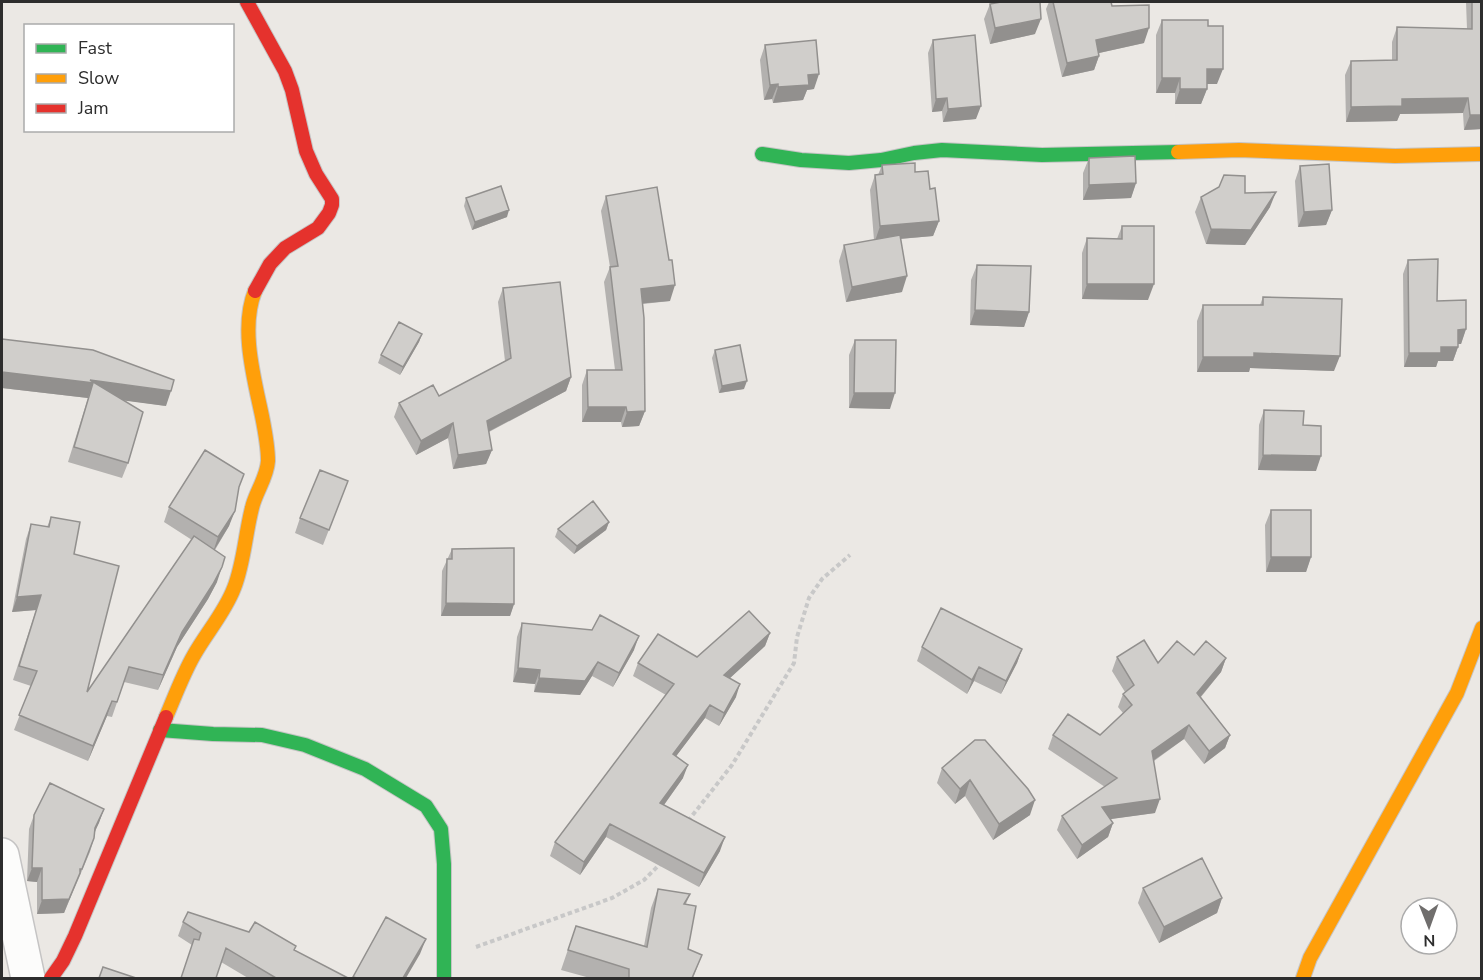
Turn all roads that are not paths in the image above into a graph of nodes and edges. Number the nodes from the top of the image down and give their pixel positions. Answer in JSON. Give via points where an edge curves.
{"nodes":[{"id":1,"x":247,"y":2,"type":"edge"},
{"id":2,"x":762,"y":154,"type":"dead end"},
{"id":3,"x":1482,"y":154,"type":"edge"},
{"id":4,"x":1482,"y":628,"type":"edge"},
{"id":5,"x":160,"y":730,"type":"junction"},
{"id":6,"x":2,"y":855,"type":"edge"},
{"id":7,"x":28,"y":978,"type":"edge"},
{"id":8,"x":51,"y":978,"type":"edge"},
{"id":9,"x":444,"y":978,"type":"edge"},
{"id":10,"x":1303,"y":978,"type":"edge"}],
"edges":[{"from":1,"to":5,"type":"street","via":[[285,71],[306,151],[332,205],[318,228],[285,248],[270,264],[254,293],[249,339],[266,438],[267,469],[252,506],[234,589],[194,655]]},
{"from":2,"to":3,"type":"street","via":[[849,164],[942,150],[1042,154],[1239,150],[1395,156]]},
{"from":4,"to":10,"type":"street","via":[[1457,693],[1310,958]]},
{"from":5,"to":8,"type":"street","via":[[75,936]]},
{"from":5,"to":9,"type":"street","via":[[262,735],[305,745],[365,769],[426,806],[441,829]]},
{"from":6,"to":7,"type":"street"}]}
